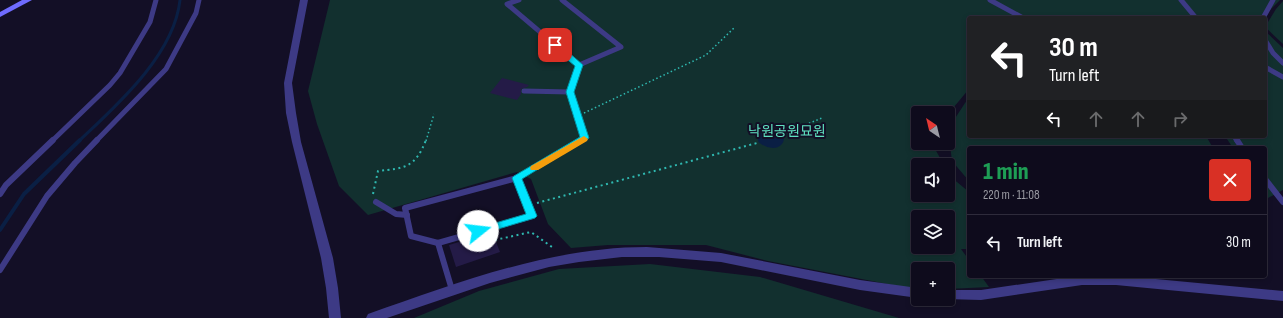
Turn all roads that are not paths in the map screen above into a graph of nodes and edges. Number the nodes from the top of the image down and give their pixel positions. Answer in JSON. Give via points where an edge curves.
{"nodes":[{"id":1,"x":14,"y":0,"type":"edge"},
{"id":2,"x":28,"y":0,"type":"edge"},
{"id":3,"x":156,"y":0,"type":"edge"},
{"id":4,"x":199,"y":0,"type":"edge"},
{"id":5,"x":304,"y":0,"type":"edge"},
{"id":6,"x":519,"y":0,"type":"edge"},
{"id":7,"x":562,"y":0,"type":"edge"},
{"id":8,"x":990,"y":0,"type":"edge"},
{"id":9,"x":1181,"y":0,"type":"edge"},
{"id":10,"x":1270,"y":0,"type":"edge"},
{"id":11,"x":0,"y":8,"type":"edge"},
{"id":12,"x":0,"y":15,"type":"edge"},
{"id":13,"x":1019,"y":16,"type":"edge"},
{"id":14,"x":1194,"y":16,"type":"edge"},
{"id":15,"x":1264,"y":16,"type":"edge"},
{"id":16,"x":1267,"y":43,"type":"edge"},
{"id":17,"x":1283,"y":63,"type":"edge"},
{"id":18,"x":579,"y":65,"type":"junction"},
{"id":19,"x":1267,"y":68,"type":"edge"},
{"id":20,"x":1283,"y":77,"type":"edge"},
{"id":21,"x":524,"y":91,"type":"dead end"},
{"id":22,"x":570,"y":92,"type":"junction"},
{"id":23,"x":517,"y":178,"type":"junction"},
{"id":24,"x":1267,"y":182,"type":"edge"},
{"id":25,"x":0,"y":194,"type":"edge"},
{"id":26,"x":376,"y":202,"type":"road end"},
{"id":27,"x":1283,"y":202,"type":"edge"},
{"id":28,"x":407,"y":215,"type":"junction"},
{"id":29,"x":438,"y":243,"type":"junction"},
{"id":30,"x":0,"y":270,"type":"edge"},
{"id":31,"x":452,"y":290,"type":"junction"},
{"id":32,"x":911,"y":292,"type":"edge"},
{"id":33,"x":955,"y":295,"type":"edge"},
{"id":34,"x":1283,"y":296,"type":"edge"},
{"id":35,"x":335,"y":318,"type":"edge"},
{"id":36,"x":372,"y":318,"type":"edge"}],
"edges":[{"from":1,"to":11,"type":"main road"},
{"from":2,"to":12,"type":"main road"},
{"from":3,"to":25,"type":"lane","via":[[150,22],[120,73],[6,185]]},
{"from":4,"to":30,"type":"lane","via":[[196,13],[166,69],[75,163],[47,196]]},
{"from":5,"to":35,"type":"street","via":[[288,82],[299,150],[328,258]]},
{"from":6,"to":18,"type":"lane","via":[[507,4]]},
{"from":7,"to":18,"type":"lane","via":[[622,47]]},
{"from":8,"to":13,"type":"lane"},
{"from":9,"to":14,"type":"lane"},
{"from":10,"to":15,"type":"lane"},
{"from":16,"to":17,"type":"lane"},
{"from":18,"to":22,"type":"lane"},
{"from":19,"to":20,"type":"lane"},
{"from":21,"to":22,"type":"lane"},
{"from":22,"to":23,"type":"lane","via":[[585,138]]},
{"from":23,"to":28,"type":"lane","via":[[405,208]]},
{"from":23,"to":29,"type":"lane","via":[[532,216]]},
{"from":24,"to":27,"type":"lane"},
{"from":26,"to":28,"type":"lane","via":[[396,214]]},
{"from":28,"to":29,"type":"lane","via":[[411,236]]},
{"from":29,"to":31,"type":"lane"},
{"from":31,"to":32,"type":"street","via":[[531,266],[571,257],[612,252],[659,252],[708,256],[870,287]]},
{"from":31,"to":36,"type":"street"},
{"from":33,"to":34,"type":"street","via":[[981,296],[1047,284],[1116,280]]}]}
